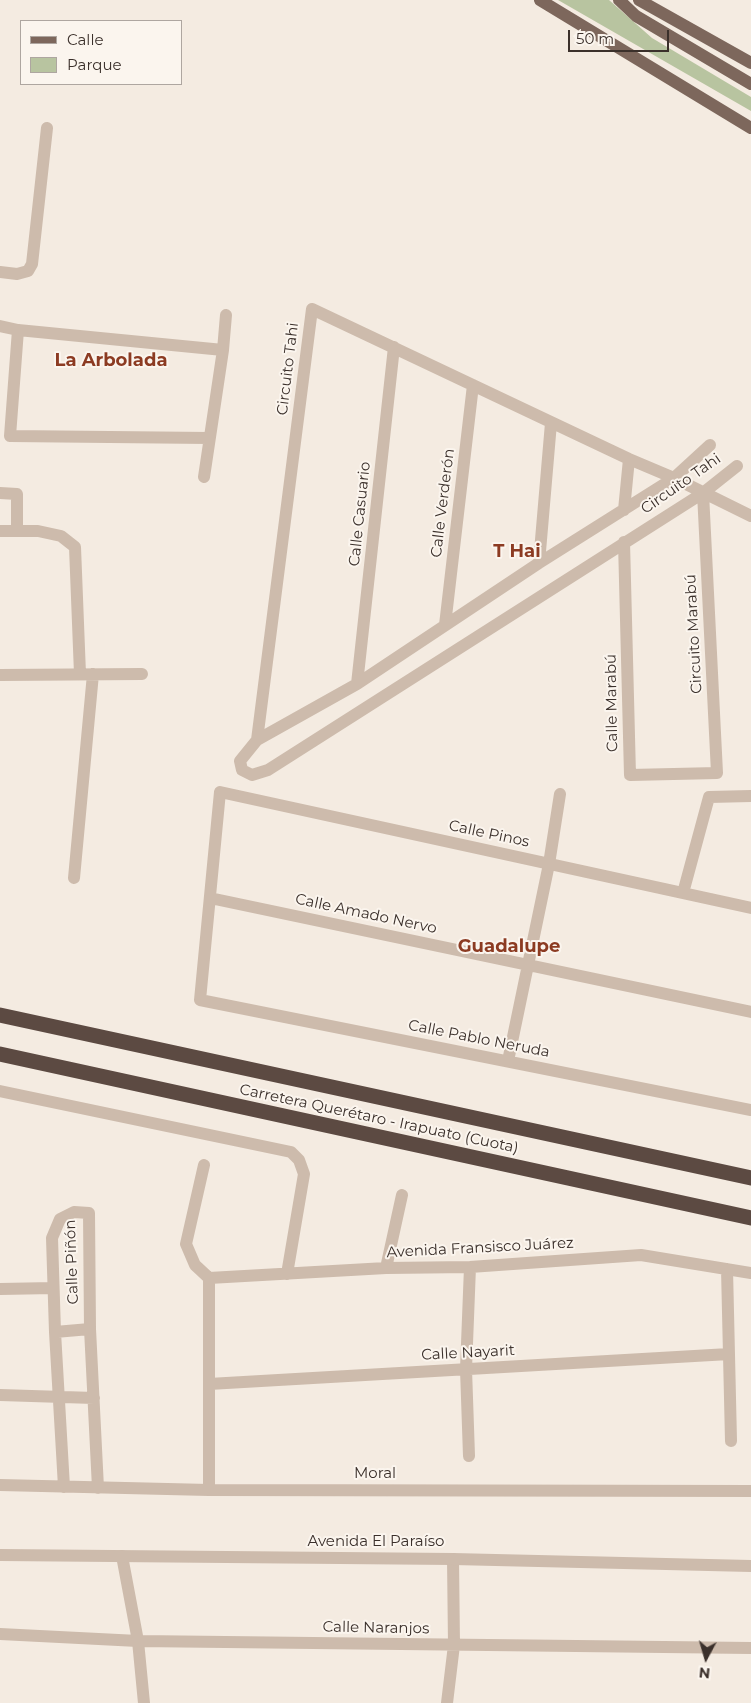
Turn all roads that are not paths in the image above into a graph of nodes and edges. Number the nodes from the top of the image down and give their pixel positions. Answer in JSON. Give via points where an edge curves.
{"nodes":[{"id":1,"x":540,"y":0,"type":"edge"},
{"id":2,"x":619,"y":0,"type":"edge"},
{"id":3,"x":639,"y":0,"type":"edge"},
{"id":4,"x":751,"y":63,"type":"edge"},
{"id":5,"x":751,"y":84,"type":"edge"},
{"id":6,"x":47,"y":128,"type":"dead end"},
{"id":7,"x":751,"y":128,"type":"edge"},
{"id":8,"x":0,"y":272,"type":"edge"},
{"id":9,"x":226,"y":315,"type":"dead end"},
{"id":10,"x":0,"y":326,"type":"edge"},
{"id":11,"x":18,"y":330,"type":"junction"},
{"id":12,"x":394,"y":348,"type":"junction"},
{"id":13,"x":223,"y":350,"type":"junction"},
{"id":14,"x":473,"y":385,"type":"junction"},
{"id":15,"x":551,"y":423,"type":"junction"},
{"id":16,"x":209,"y":438,"type":"junction"},
{"id":17,"x":710,"y":445,"type":"dead end"},
{"id":18,"x":628,"y":459,"type":"junction"},
{"id":19,"x":736,"y":466,"type":"dead end"},
{"id":20,"x":204,"y":477,"type":"dead end"},
{"id":21,"x":674,"y":478,"type":"junction"},
{"id":22,"x":0,"y":493,"type":"edge"},
{"id":23,"x":703,"y":493,"type":"junction"},
{"id":24,"x":624,"y":510,"type":"junction"},
{"id":25,"x":751,"y":516,"type":"edge"},
{"id":26,"x":0,"y":531,"type":"edge"},
{"id":27,"x":17,"y":531,"type":"junction"},
{"id":28,"x":624,"y":542,"type":"junction"},
{"id":29,"x":539,"y":563,"type":"junction"},
{"id":30,"x":445,"y":625,"type":"junction"},
{"id":31,"x":80,"y":674,"type":"junction"},
{"id":32,"x":93,"y":674,"type":"junction"},
{"id":33,"x":142,"y":674,"type":"dead end"},
{"id":34,"x":0,"y":675,"type":"edge"},
{"id":35,"x":358,"y":684,"type":"junction"},
{"id":36,"x":257,"y":740,"type":"junction"},
{"id":37,"x":717,"y":773,"type":"joint"},
{"id":38,"x":560,"y":794,"type":"dead end"},
{"id":39,"x":751,"y":796,"type":"edge"},
{"id":40,"x":549,"y":864,"type":"junction"},
{"id":41,"x":74,"y":878,"type":"dead end"},
{"id":42,"x":683,"y":893,"type":"junction"},
{"id":43,"x":210,"y":898,"type":"junction"},
{"id":44,"x":751,"y":908,"type":"edge"},
{"id":45,"x":528,"y":965,"type":"junction"},
{"id":46,"x":751,"y":1012,"type":"edge"},
{"id":47,"x":0,"y":1015,"type":"edge"},
{"id":48,"x":0,"y":1054,"type":"edge"},
{"id":49,"x":508,"y":1061,"type":"junction"},
{"id":50,"x":0,"y":1091,"type":"edge"},
{"id":51,"x":751,"y":1110,"type":"edge"},
{"id":52,"x":204,"y":1165,"type":"dead end"},
{"id":53,"x":751,"y":1178,"type":"edge"},
{"id":54,"x":402,"y":1195,"type":"dead end"},
{"id":55,"x":751,"y":1218,"type":"edge"},
{"id":56,"x":470,"y":1267,"type":"junction"},
{"id":57,"x":386,"y":1268,"type":"junction"},
{"id":58,"x":727,"y":1269,"type":"junction"},
{"id":59,"x":751,"y":1273,"type":"edge"},
{"id":60,"x":287,"y":1274,"type":"junction"},
{"id":61,"x":209,"y":1278,"type":"junction"},
{"id":62,"x":53,"y":1288,"type":"junction"},
{"id":63,"x":0,"y":1289,"type":"edge"},
{"id":64,"x":90,"y":1329,"type":"junction"},
{"id":65,"x":55,"y":1332,"type":"junction"},
{"id":66,"x":729,"y":1354,"type":"junction"},
{"id":67,"x":466,"y":1369,"type":"junction"},
{"id":68,"x":209,"y":1384,"type":"junction"},
{"id":69,"x":0,"y":1395,"type":"edge"},
{"id":70,"x":59,"y":1396,"type":"junction"},
{"id":71,"x":94,"y":1398,"type":"junction"},
{"id":72,"x":731,"y":1441,"type":"dead end"},
{"id":73,"x":468,"y":1456,"type":"dead end"},
{"id":74,"x":0,"y":1485,"type":"edge"},
{"id":75,"x":64,"y":1487,"type":"junction"},
{"id":76,"x":98,"y":1488,"type":"junction"},
{"id":77,"x":209,"y":1490,"type":"junction"},
{"id":78,"x":751,"y":1490,"type":"edge"},
{"id":79,"x":0,"y":1555,"type":"edge"},
{"id":80,"x":122,"y":1556,"type":"junction"},
{"id":81,"x":453,"y":1559,"type":"junction"},
{"id":82,"x":751,"y":1566,"type":"edge"},
{"id":83,"x":0,"y":1634,"type":"edge"},
{"id":84,"x":138,"y":1641,"type":"junction"},
{"id":85,"x":454,"y":1645,"type":"junction"},
{"id":86,"x":751,"y":1648,"type":"edge"},
{"id":87,"x":144,"y":1703,"type":"edge"},
{"id":88,"x":447,"y":1703,"type":"edge"}],
"edges":[{"from":1,"to":7,"type":"main road"},
{"from":2,"to":5,"type":"main road","via":[[636,16]]},
{"from":3,"to":4,"type":"main road"},
{"from":6,"to":8,"type":"street","via":[[32,264],[28,272]]},
{"from":9,"to":13,"type":"street"},
{"from":10,"to":11,"type":"street"},
{"from":11,"to":13,"type":"street"},
{"from":11,"to":16,"type":"street","via":[[10,436]]},
{"from":12,"to":14,"type":"street","name":"Circuito Tahi"},
{"from":12,"to":35,"type":"street","name":"Calle Casuario"},
{"from":12,"to":36,"type":"street","name":"Circuito Tahi","via":[[312,309]]},
{"from":13,"to":16,"type":"street"},
{"from":14,"to":15,"type":"street","name":"Circuito Tahi"},
{"from":14,"to":30,"type":"street","name":"Calle Verderón"},
{"from":15,"to":18,"type":"street","name":"Circuito Tahi"},
{"from":15,"to":29,"type":"street"},
{"from":16,"to":20,"type":"street"},
{"from":17,"to":21,"type":"street","name":"Circuito Tahi"},
{"from":18,"to":21,"type":"street","name":"Circuito Tahi"},
{"from":18,"to":24,"type":"street"},
{"from":19,"to":23,"type":"street","name":"Circuito Tahi"},
{"from":21,"to":23,"type":"street"},
{"from":21,"to":24,"type":"street","name":"Circuito Tahi"},
{"from":22,"to":27,"type":"street","via":[[17,494]]},
{"from":23,"to":25,"type":"street"},
{"from":23,"to":28,"type":"street","name":"Circuito Tahi"},
{"from":23,"to":37,"type":"street","name":"Circuito Marabú"},
{"from":24,"to":29,"type":"street","name":"Circuito Tahi"},
{"from":26,"to":27,"type":"street"},
{"from":27,"to":31,"type":"street","via":[[61,536],[75,546]]},
{"from":28,"to":36,"type":"street","name":"Circuito Tahi","via":[[268,770],[252,775],[242,770],[240,761]]},
{"from":28,"to":37,"type":"street","name":"Calle Marabú","via":[[630,775]]},
{"from":29,"to":30,"type":"street","name":"Circuito Tahi"},
{"from":30,"to":35,"type":"street","name":"Circuito Tahi"},
{"from":31,"to":32,"type":"street"},
{"from":31,"to":34,"type":"street"},
{"from":32,"to":33,"type":"street"},
{"from":32,"to":41,"type":"street"},
{"from":35,"to":36,"type":"street","name":"Circuito Tahi"},
{"from":38,"to":40,"type":"street"},
{"from":39,"to":42,"type":"street","via":[[709,797]]},
{"from":40,"to":42,"type":"street","name":"Calle Pinos"},
{"from":40,"to":43,"type":"street","name":"Calle Pinos","via":[[220,792]]},
{"from":40,"to":45,"type":"street"},
{"from":42,"to":44,"type":"street","name":"Calle Pinos"},
{"from":43,"to":45,"type":"street","name":"Calle Amado Nervo"},
{"from":43,"to":49,"type":"street","name":"Calle Pablo Neruda","via":[[200,1000]]},
{"from":45,"to":46,"type":"street","name":"Calle Amado Nervo"},
{"from":45,"to":49,"type":"street"},
{"from":47,"to":53,"type":"highway","name":"Carretera Querétaro - Irapuato (Cuota)"},
{"from":48,"to":55,"type":"highway","name":"Carretera Querétaro - Irapuato (Cuota)"},
{"from":49,"to":51,"type":"street","name":"Calle Pablo Neruda"},
{"from":50,"to":60,"type":"street","via":[[291,1152],[299,1160],[304,1174]]},
{"from":52,"to":61,"type":"street","via":[[186,1244],[195,1264]]},
{"from":54,"to":57,"type":"street"},
{"from":56,"to":57,"type":"street","name":"Avenida Fransisco Juárez"},
{"from":56,"to":58,"type":"street","name":"Avenida Fransisco Juárez","via":[[641,1255]]},
{"from":56,"to":67,"type":"street"},
{"from":57,"to":60,"type":"street","name":"Avenida Fransisco Juárez"},
{"from":58,"to":59,"type":"street","name":"Avenida Fransisco Juárez"},
{"from":58,"to":66,"type":"street"},
{"from":60,"to":61,"type":"street","name":"Avenida Fransisco Juárez"},
{"from":61,"to":68,"type":"street"},
{"from":62,"to":63,"type":"street"},
{"from":62,"to":64,"type":"street","name":"Calle Piñón","via":[[52,1238],[60,1219],[74,1212],[89,1213]]},
{"from":62,"to":65,"type":"street","name":"Calle Piñón"},
{"from":64,"to":65,"type":"street"},
{"from":64,"to":71,"type":"street","name":"Calle Piñón"},
{"from":65,"to":70,"type":"street","name":"Calle Piñón"},
{"from":66,"to":67,"type":"street","name":"Calle Nayarit"},
{"from":66,"to":72,"type":"street"},
{"from":67,"to":68,"type":"street","name":"Calle Nayarit"},
{"from":67,"to":73,"type":"street"},
{"from":68,"to":77,"type":"street"},
{"from":69,"to":70,"type":"street"},
{"from":70,"to":71,"type":"street"},
{"from":70,"to":75,"type":"street","name":"Calle Piñón"},
{"from":71,"to":76,"type":"street","name":"Calle Piñón"},
{"from":74,"to":75,"type":"street","name":"Moral"},
{"from":75,"to":76,"type":"street","name":"Moral"},
{"from":76,"to":77,"type":"street","name":"Moral"},
{"from":77,"to":78,"type":"street","name":"Moral"},
{"from":79,"to":80,"type":"street","name":"Avenida El Paraíso"},
{"from":80,"to":81,"type":"street","name":"Avenida El Paraíso"},
{"from":80,"to":84,"type":"street"},
{"from":81,"to":82,"type":"street","name":"Avenida El Paraíso"},
{"from":81,"to":85,"type":"street"},
{"from":83,"to":84,"type":"street","name":"Calle Naranjos"},
{"from":84,"to":85,"type":"street","name":"Calle Naranjos"},
{"from":84,"to":87,"type":"street"},
{"from":85,"to":86,"type":"street","name":"Calle Naranjos"},
{"from":85,"to":88,"type":"street"}]}
